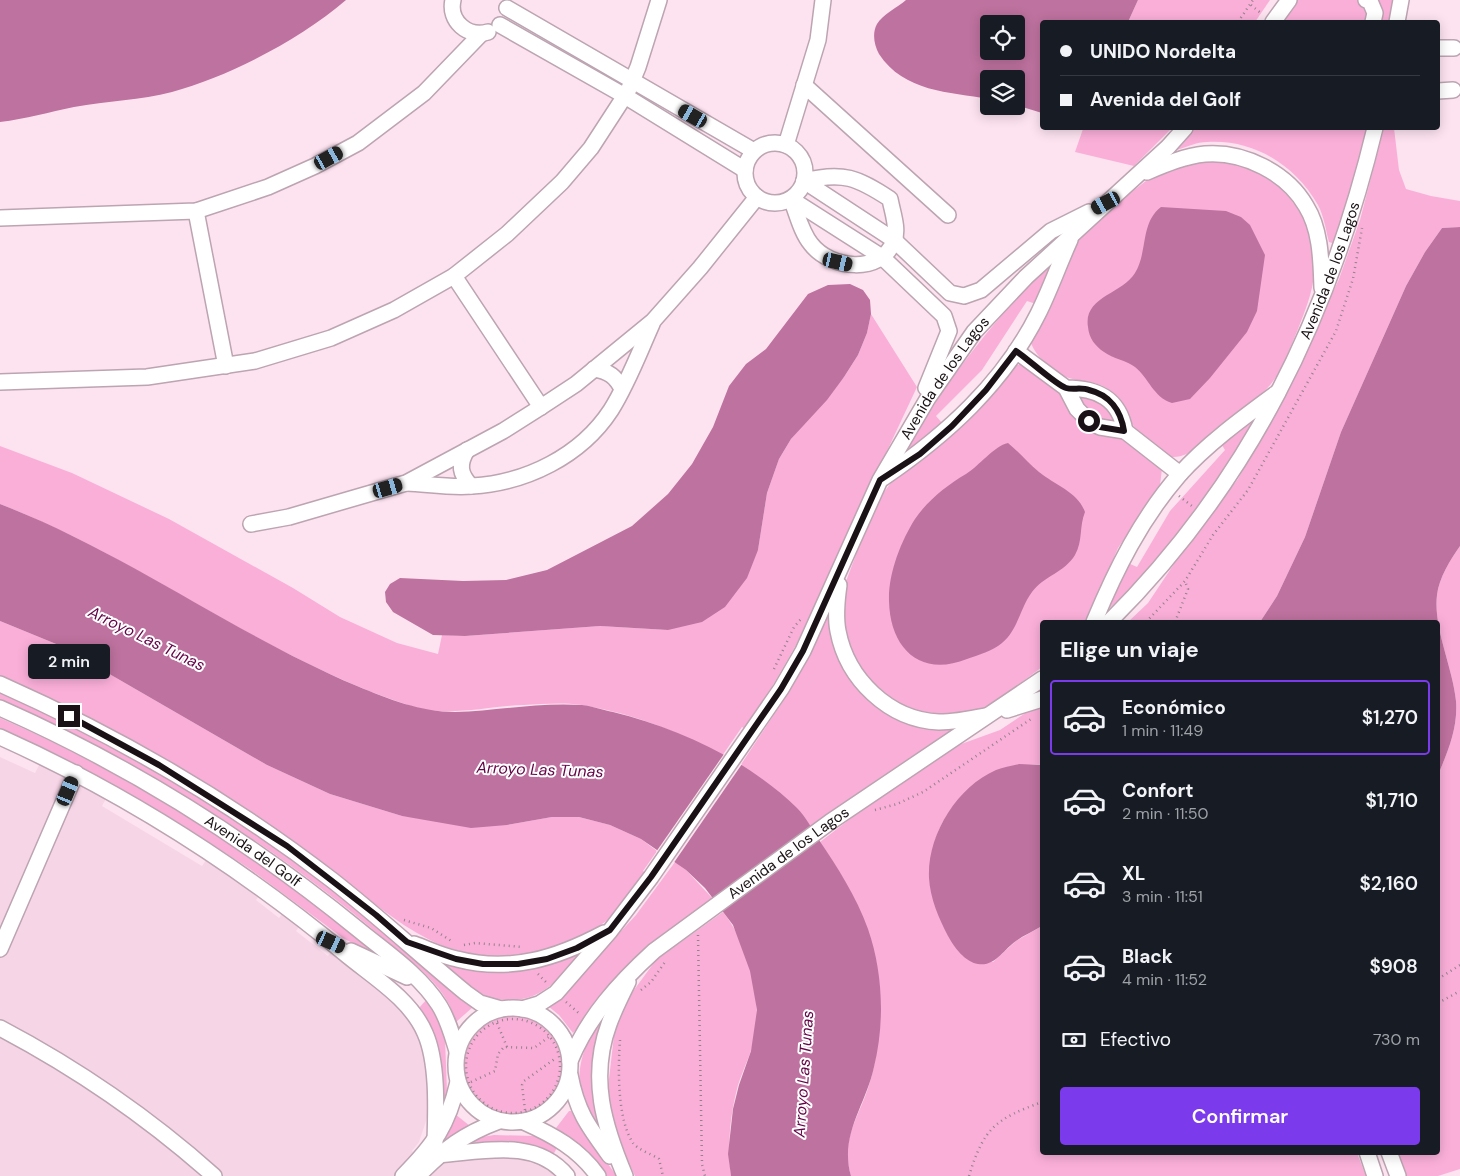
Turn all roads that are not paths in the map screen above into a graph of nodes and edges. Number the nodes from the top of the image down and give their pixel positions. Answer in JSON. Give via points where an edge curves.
{"nodes":[{"id":1,"x":453,"y":0,"type":"edge"},
{"id":2,"x":659,"y":0,"type":"edge"},
{"id":3,"x":823,"y":0,"type":"edge"},
{"id":4,"x":1277,"y":0,"type":"edge"},
{"id":5,"x":1289,"y":0,"type":"edge"},
{"id":6,"x":1366,"y":0,"type":"edge"},
{"id":7,"x":1401,"y":0,"type":"edge"},
{"id":8,"x":506,"y":4,"type":"edge"},
{"id":9,"x":1264,"y":20,"type":"edge"},
{"id":10,"x":1274,"y":20,"type":"edge"},
{"id":11,"x":1373,"y":20,"type":"edge"},
{"id":12,"x":1397,"y":20,"type":"edge"},
{"id":13,"x":459,"y":24,"type":"junction"},
{"id":14,"x":500,"y":25,"type":"junction"},
{"id":15,"x":481,"y":34,"type":"junction"},
{"id":16,"x":1440,"y":48,"type":"edge"},
{"id":17,"x":1454,"y":48,"type":"dead end"},
{"id":18,"x":453,"y":65,"type":"junction"},
{"id":19,"x":632,"y":80,"type":"junction"},
{"id":20,"x":804,"y":85,"type":"junction"},
{"id":21,"x":1453,"y":90,"type":"dead end"},
{"id":22,"x":1440,"y":91,"type":"edge"},
{"id":23,"x":625,"y":96,"type":"junction"},
{"id":24,"x":1183,"y":130,"type":"edge"},
{"id":25,"x":1374,"y":130,"type":"edge"},
{"id":26,"x":786,"y":145,"type":"junction"},
{"id":27,"x":754,"y":151,"type":"junction"},
{"id":28,"x":745,"y":170,"type":"junction"},
{"id":29,"x":1136,"y":178,"type":"junction"},
{"id":30,"x":804,"y":181,"type":"junction"},
{"id":31,"x":757,"y":197,"type":"junction"},
{"id":32,"x":791,"y":199,"type":"junction"},
{"id":33,"x":1106,"y":203,"type":"junction"},
{"id":34,"x":196,"y":210,"type":"junction"},
{"id":35,"x":948,"y":215,"type":"dead end"},
{"id":36,"x":0,"y":218,"type":"edge"},
{"id":37,"x":1072,"y":234,"type":"junction"},
{"id":38,"x":894,"y":240,"type":"junction"},
{"id":39,"x":882,"y":257,"type":"junction"},
{"id":40,"x":454,"y":276,"type":"junction"},
{"id":41,"x":1323,"y":295,"type":"junction"},
{"id":42,"x":653,"y":321,"type":"junction"},
{"id":43,"x":1016,"y":351,"type":"junction"},
{"id":44,"x":226,"y":366,"type":"junction"},
{"id":45,"x":594,"y":369,"type":"junction"},
{"id":46,"x":0,"y":382,"type":"edge"},
{"id":47,"x":1066,"y":388,"type":"junction"},
{"id":48,"x":622,"y":390,"type":"junction"},
{"id":49,"x":1280,"y":390,"type":"junction"},
{"id":50,"x":541,"y":407,"type":"junction"},
{"id":51,"x":910,"y":426,"type":"junction"},
{"id":52,"x":1124,"y":431,"type":"junction"},
{"id":53,"x":467,"y":450,"type":"junction"},
{"id":54,"x":1180,"y":474,"type":"junction"},
{"id":55,"x":880,"y":480,"type":"junction"},
{"id":56,"x":406,"y":483,"type":"junction"},
{"id":57,"x":471,"y":486,"type":"junction"},
{"id":58,"x":251,"y":524,"type":"dead end"},
{"id":59,"x":1164,"y":565,"type":"junction"},
{"id":60,"x":842,"y":568,"type":"junction"},
{"id":61,"x":1095,"y":620,"type":"edge"},
{"id":62,"x":1111,"y":620,"type":"edge"},
{"id":63,"x":1120,"y":620,"type":"edge"},
{"id":64,"x":1040,"y":680,"type":"edge"},
{"id":65,"x":0,"y":684,"type":"edge"},
{"id":66,"x":1040,"y":700,"type":"edge"},
{"id":67,"x":0,"y":708,"type":"edge"},
{"id":68,"x":990,"y":716,"type":"junction"},
{"id":69,"x":0,"y":737,"type":"edge"},
{"id":70,"x":76,"y":773,"type":"junction"},
{"id":71,"x":610,"y":930,"type":"junction"},
{"id":72,"x":331,"y":942,"type":"junction"},
{"id":73,"x":407,"y":942,"type":"junction"},
{"id":74,"x":0,"y":949,"type":"edge"},
{"id":75,"x":633,"y":970,"type":"junction"},
{"id":76,"x":422,"y":984,"type":"junction"},
{"id":77,"x":522,"y":1009,"type":"junction"},
{"id":78,"x":497,"y":1014,"type":"junction"},
{"id":79,"x":0,"y":1028,"type":"edge"},
{"id":80,"x":457,"y":1051,"type":"junction"},
{"id":81,"x":566,"y":1060,"type":"junction"},
{"id":82,"x":463,"y":1083,"type":"junction"},
{"id":83,"x":526,"y":1117,"type":"junction"},
{"id":84,"x":499,"y":1121,"type":"junction"},
{"id":85,"x":432,"y":1154,"type":"junction"},
{"id":86,"x":1368,"y":1155,"type":"edge"},
{"id":87,"x":1390,"y":1155,"type":"edge"},
{"id":88,"x":597,"y":1175,"type":"edge"},
{"id":89,"x":214,"y":1176,"type":"edge"},
{"id":90,"x":403,"y":1176,"type":"edge"},
{"id":91,"x":418,"y":1176,"type":"edge"},
{"id":92,"x":566,"y":1176,"type":"edge"},
{"id":93,"x":625,"y":1176,"type":"edge"},
{"id":94,"x":1375,"y":1176,"type":"edge"},
{"id":95,"x":1398,"y":1176,"type":"edge"}],
"edges":[{"from":1,"to":13,"type":"street","via":[[453,13]]},
{"from":2,"to":19,"type":"street"},
{"from":3,"to":20,"type":"street","via":[[818,40]]},
{"from":4,"to":9,"type":"street"},
{"from":5,"to":10,"type":"street"},
{"from":6,"to":11,"type":"street","via":[[1374,6]]},
{"from":7,"to":12,"type":"street"},
{"from":8,"to":14,"type":"street"},
{"from":8,"to":19,"type":"street"},
{"from":13,"to":15,"type":"street","via":[[469,32]]},
{"from":13,"to":18,"type":"street"},
{"from":14,"to":15,"type":"street"},
{"from":14,"to":23,"type":"street"},
{"from":15,"to":18,"type":"street"},
{"from":16,"to":17,"type":"street"},
{"from":18,"to":34,"type":"street","via":[[424,93],[358,143],[268,187]]},
{"from":19,"to":23,"type":"street"},
{"from":19,"to":27,"type":"street"},
{"from":20,"to":26,"type":"street"},
{"from":20,"to":35,"type":"street"},
{"from":21,"to":22,"type":"street"},
{"from":23,"to":28,"type":"street"},
{"from":23,"to":40,"type":"street","via":[[591,148],[562,182],[507,234]]},
{"from":24,"to":29,"type":"street","name":"Avenida de los Lagos"},
{"from":25,"to":41,"type":"street","name":"Avenida de los Lagos","via":[[1360,187]]},
{"from":26,"to":27,"type":"street","via":[[769,144]]},
{"from":26,"to":30,"type":"street","via":[[800,156]]},
{"from":27,"to":28,"type":"street"},
{"from":28,"to":31,"type":"street","via":[[746,182]]},
{"from":29,"to":33,"type":"street","name":"Avenida de los Lagos"},
{"from":29,"to":41,"type":"street","via":[[1183,158],[1206,154],[1229,155],[1275,173],[1307,206],[1316,232]]},
{"from":30,"to":32,"type":"street"},
{"from":30,"to":38,"type":"street"},
{"from":30,"to":38,"type":"street","via":[[845,176],[864,182],[890,199]]},
{"from":31,"to":32,"type":"street","via":[[772,203]]},
{"from":31,"to":42,"type":"street"},
{"from":32,"to":39,"type":"street"},
{"from":32,"to":39,"type":"street","via":[[811,244],[824,256],[853,266]]},
{"from":33,"to":37,"type":"street","name":"Avenida de los Lagos"},
{"from":33,"to":38,"type":"street","via":[[1051,231],[982,290],[964,296],[950,293]]},
{"from":34,"to":36,"type":"street"},
{"from":34,"to":44,"type":"street"},
{"from":37,"to":43,"type":"street","via":[[1039,312]]},
{"from":37,"to":51,"type":"street","name":"Avenida de los Lagos","via":[[974,332]]},
{"from":38,"to":39,"type":"street"},
{"from":39,"to":51,"type":"street","via":[[944,316],[949,331]]},
{"from":40,"to":44,"type":"street","via":[[394,310],[331,338],[255,361]]},
{"from":40,"to":50,"type":"street"},
{"from":41,"to":49,"type":"street","name":"Avenida de los Lagos"},
{"from":42,"to":45,"type":"street"},
{"from":42,"to":48,"type":"street"},
{"from":43,"to":47,"type":"street"},
{"from":43,"to":55,"type":"street","via":[[952,426],[920,454]]},
{"from":44,"to":46,"type":"street","via":[[147,377]]},
{"from":45,"to":48,"type":"street","via":[[611,373]]},
{"from":45,"to":50,"type":"street"},
{"from":47,"to":52,"type":"street","via":[[1077,409],[1089,421],[1100,427]]},
{"from":47,"to":52,"type":"street","via":[[1090,390],[1106,398],[1116,406]]},
{"from":48,"to":57,"type":"street","via":[[592,433],[555,462],[516,479]]},
{"from":49,"to":54,"type":"street","via":[[1217,439]]},
{"from":49,"to":59,"type":"street","name":"Avenida de los Lagos","via":[[1251,445]]},
{"from":50,"to":53,"type":"street"},
{"from":51,"to":55,"type":"street","name":"Avenida de los Lagos"},
{"from":52,"to":54,"type":"street"},
{"from":53,"to":56,"type":"street"},
{"from":53,"to":57,"type":"street","via":[[460,470]]},
{"from":54,"to":61,"type":"street","via":[[1134,537]]},
{"from":55,"to":60,"type":"street","name":"Avenida de los Lagos"},
{"from":56,"to":57,"type":"street"},
{"from":56,"to":58,"type":"street","via":[[289,517]]},
{"from":59,"to":62,"type":"street","name":"Avenida de los Lagos"},
{"from":59,"to":63,"type":"street","via":[[1145,596]]},
{"from":60,"to":68,"type":"street","via":[[837,630],[845,654],[866,688],[888,705],[912,717],[938,722]]},
{"from":60,"to":71,"type":"street","name":"Avenida de los Lagos","via":[[803,651],[751,733]]},
{"from":64,"to":68,"type":"street","name":"Avenida de los Lagos"},
{"from":65,"to":73,"type":"street","name":"Avenida del Golf","via":[[115,740],[229,808],[331,879]]},
{"from":66,"to":68,"type":"street"},
{"from":67,"to":76,"type":"street","name":"Avenida del Golf","via":[[105,759],[232,836],[351,924]]},
{"from":68,"to":75,"type":"street","name":"Avenida de los Lagos","via":[[830,822],[654,951]]},
{"from":69,"to":70,"type":"street"},
{"from":70,"to":72,"type":"street","via":[[237,869]]},
{"from":70,"to":74,"type":"street"},
{"from":71,"to":73,"type":"street","via":[[577,948],[518,964],[483,964],[456,959]]},
{"from":71,"to":77,"type":"street","name":"Avenida de los Lagos","via":[[556,993],[539,1004]]},
{"from":72,"to":76,"type":"street"},
{"from":72,"to":85,"type":"street","via":[[405,1004],[425,1033],[434,1077]]},
{"from":73,"to":78,"type":"street","name":"Avenida del Golf","via":[[466,993]]},
{"from":75,"to":81,"type":"street","name":"Avenida de los Lagos","via":[[589,1022]]},
{"from":75,"to":93,"type":"street","via":[[606,1032],[600,1071],[603,1118]]},
{"from":76,"to":80,"type":"street","name":"Avenida del Golf","via":[[439,1004],[449,1023]]},
{"from":77,"to":78,"type":"street"},
{"from":77,"to":81,"type":"street","via":[[546,1018]]},
{"from":78,"to":80,"type":"street","via":[[473,1024]]},
{"from":79,"to":89,"type":"street","via":[[93,1084],[149,1123]]},
{"from":80,"to":82,"type":"street","via":[[455,1066]]},
{"from":81,"to":83,"type":"street","name":"Avenida de los Lagos","via":[[562,1094],[549,1110]]},
{"from":81,"to":93,"type":"street","via":[[574,1099],[582,1117]]},
{"from":82,"to":84,"type":"street","via":[[464,1096],[474,1107]]},
{"from":82,"to":85,"type":"street"},
{"from":83,"to":84,"type":"street"},
{"from":83,"to":88,"type":"street","via":[[565,1143]]},
{"from":84,"to":85,"type":"street","via":[[472,1131]]},
{"from":85,"to":90,"type":"street"},
{"from":85,"to":91,"type":"street"},
{"from":85,"to":92,"type":"street","via":[[522,1149],[554,1163]]},
{"from":86,"to":94,"type":"street"},
{"from":87,"to":95,"type":"street"}]}
